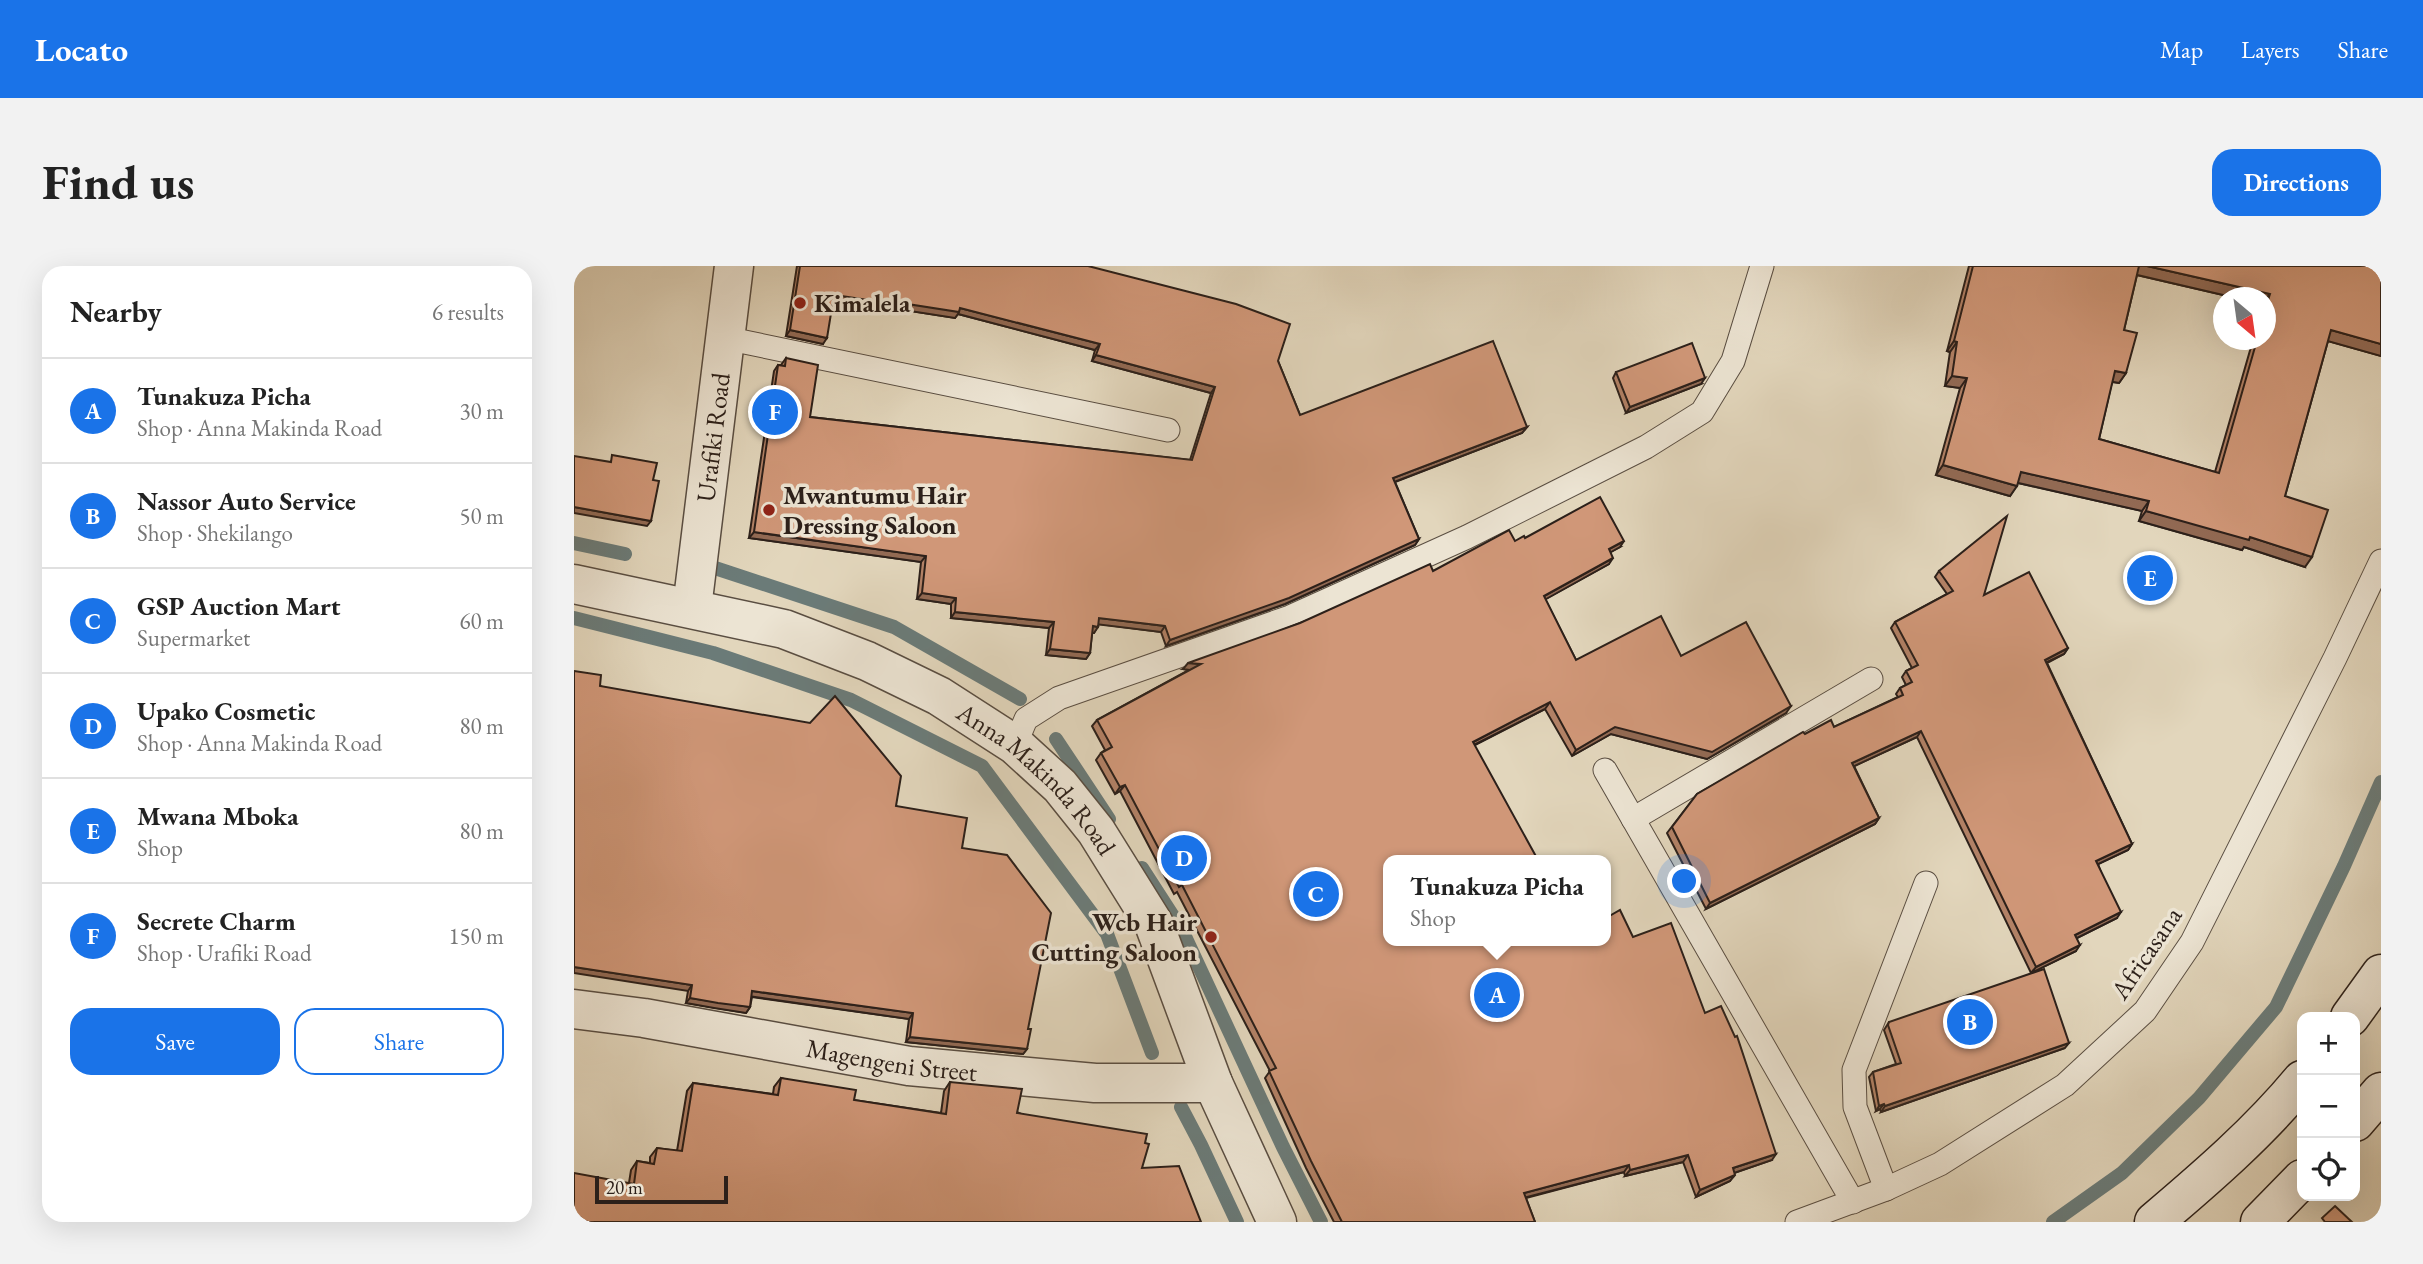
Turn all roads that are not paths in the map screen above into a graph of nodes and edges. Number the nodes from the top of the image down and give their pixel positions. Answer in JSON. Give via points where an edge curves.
{"nodes":[{"id":1,"x":734,"y":266,"type":"edge"},
{"id":2,"x":1762,"y":266,"type":"edge"},
{"id":3,"x":725,"y":338,"type":"junction"},
{"id":4,"x":1168,"y":430,"type":"dead end"},
{"id":5,"x":2381,"y":561,"type":"edge"},
{"id":6,"x":574,"y":584,"type":"edge"},
{"id":7,"x":692,"y":608,"type":"junction"},
{"id":8,"x":1871,"y":678,"type":"dead end"},
{"id":9,"x":1015,"y":745,"type":"junction"},
{"id":10,"x":1605,"y":770,"type":"dead end"},
{"id":11,"x":1633,"y":819,"type":"junction"},
{"id":12,"x":1926,"y":883,"type":"dead end"},
{"id":13,"x":2381,"y":974,"type":"edge"},
{"id":14,"x":574,"y":1010,"type":"edge"},
{"id":15,"x":2354,"y":1012,"type":"edge"},
{"id":16,"x":1213,"y":1083,"type":"junction"},
{"id":17,"x":2297,"y":1086,"type":"edge"},
{"id":18,"x":2381,"y":1092,"type":"edge"},
{"id":19,"x":2360,"y":1116,"type":"edge"},
{"id":20,"x":2297,"y":1184,"type":"edge"},
{"id":21,"x":1886,"y":1189,"type":"junction"},
{"id":22,"x":1853,"y":1202,"type":"junction"},
{"id":23,"x":1277,"y":1222,"type":"edge"},
{"id":24,"x":1797,"y":1222,"type":"edge"},
{"id":25,"x":2154,"y":1222,"type":"edge"},
{"id":26,"x":2260,"y":1222,"type":"edge"}],
"edges":[{"from":1,"to":3,"type":"street","name":"Urafiki Road"},
{"from":2,"to":9,"type":"lane","via":[[1733,361],[1702,412],[1646,447],[1479,531],[1290,617],[1059,698],[1026,719]]},
{"from":3,"to":4,"type":"lane"},
{"from":3,"to":7,"type":"street","name":"Urafiki Road"},
{"from":5,"to":21,"type":"lane","name":"Africasana","via":[[2192,942],[2146,1011],[2065,1085],[1940,1164]]},
{"from":6,"to":7,"type":"street","name":"Anna Makinda Road"},
{"from":7,"to":9,"type":"street","name":"Anna Makinda Road","via":[[784,629],[867,661],[939,695]]},
{"from":8,"to":11,"type":"lane"},
{"from":9,"to":16,"type":"street","name":"Anna Makinda Road","via":[[1060,786],[1096,831],[1154,924]]},
{"from":10,"to":11,"type":"lane"},
{"from":11,"to":22,"type":"lane"},
{"from":12,"to":21,"type":"lane","via":[[1854,1070],[1856,1107]]},
{"from":13,"to":15,"type":"street"},
{"from":14,"to":16,"type":"street","name":"Magengeni Street","via":[[909,1066],[1095,1083]]},
{"from":16,"to":23,"type":"street","name":"Anna Makinda Road"},
{"from":17,"to":25,"type":"street","via":[[2245,1143]]},
{"from":18,"to":19,"type":"street"},
{"from":20,"to":26,"type":"street"},
{"from":21,"to":22,"type":"lane","name":"Africasana"},
{"from":22,"to":24,"type":"lane","name":"Africasana"}]}
